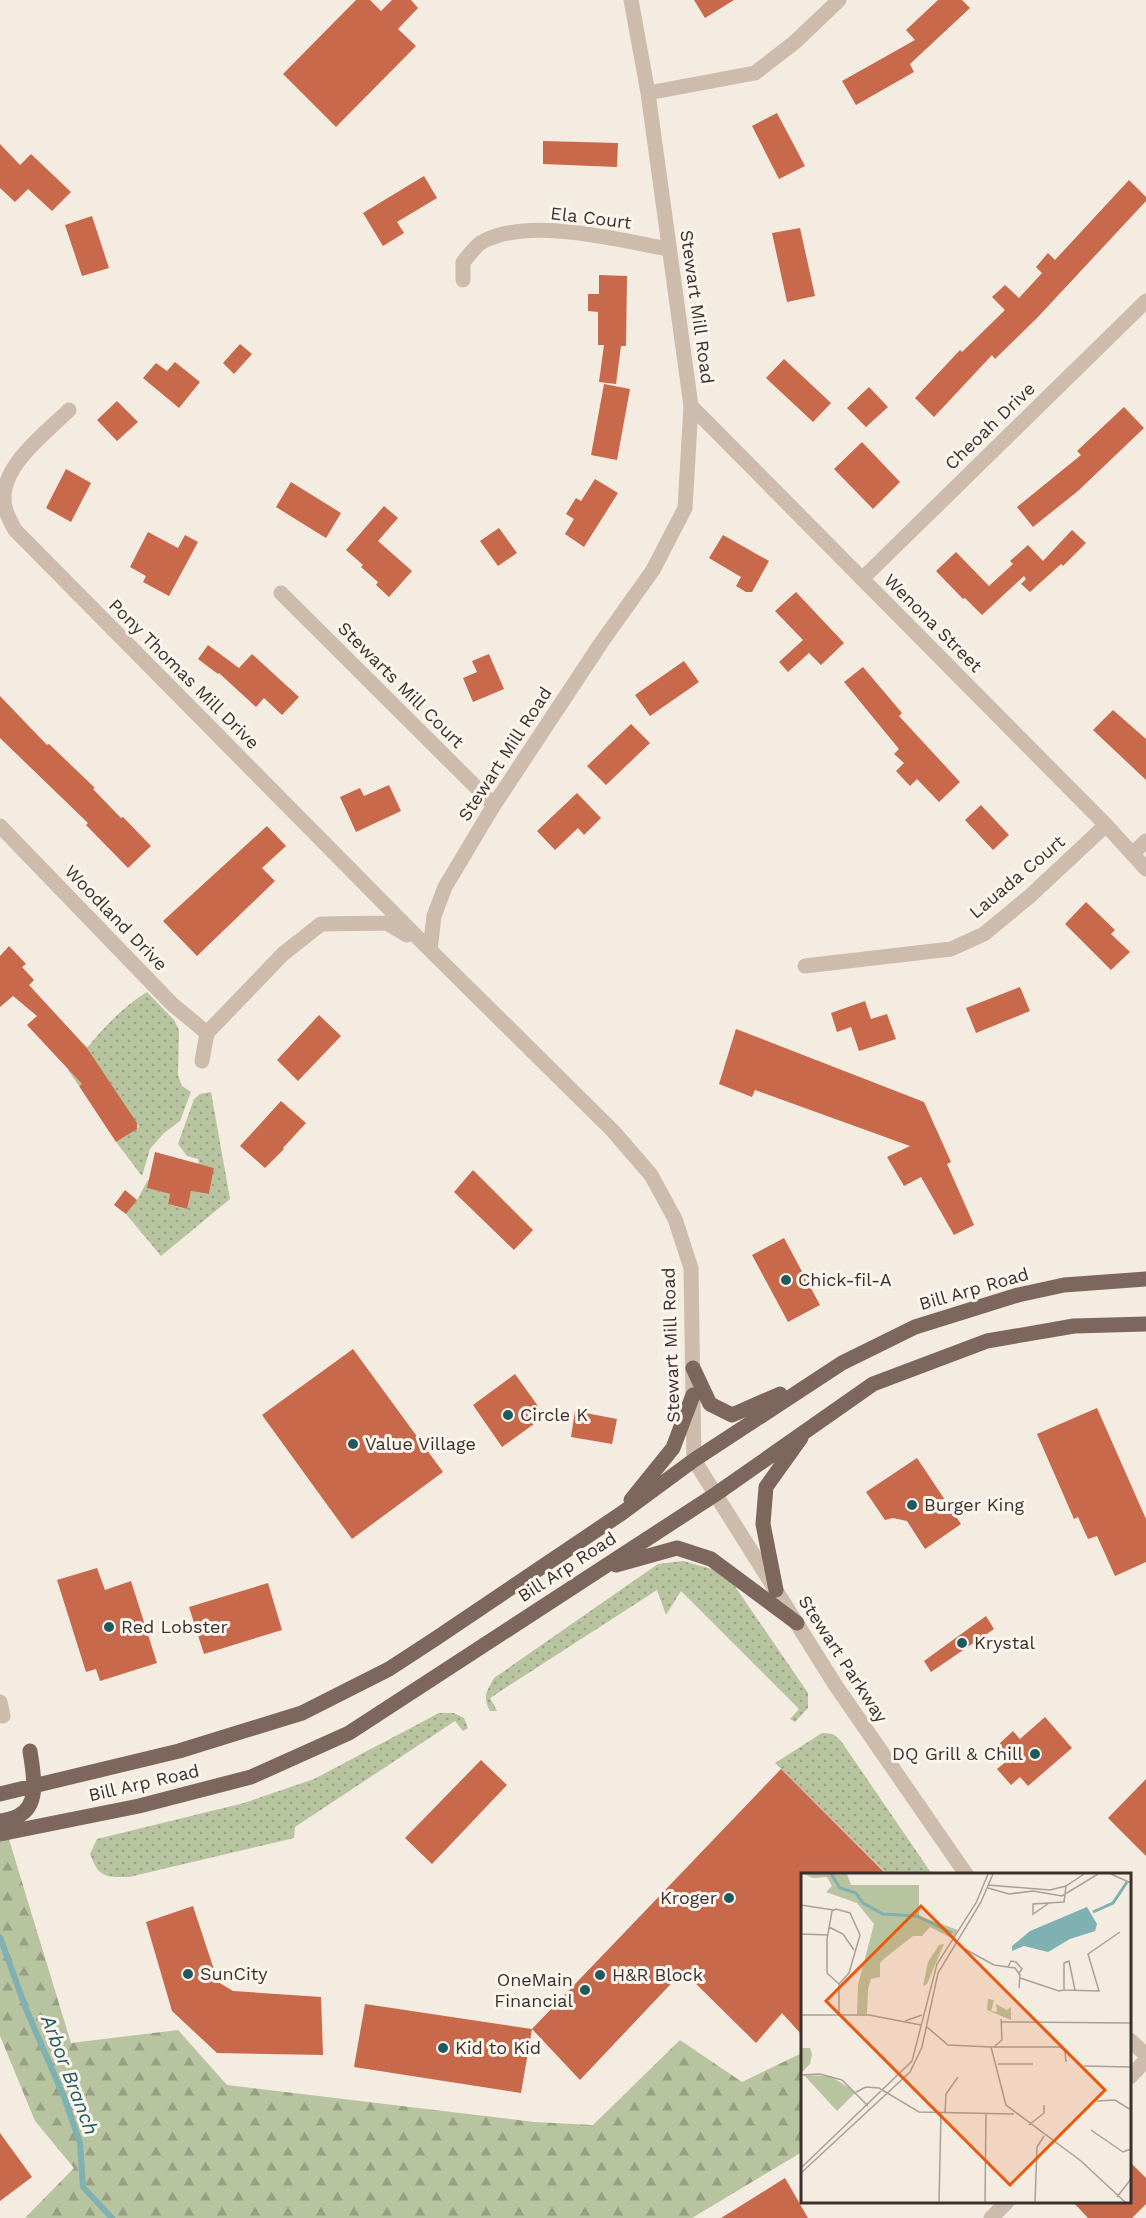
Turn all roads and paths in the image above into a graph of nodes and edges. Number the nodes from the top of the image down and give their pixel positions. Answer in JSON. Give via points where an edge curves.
{"nodes":[{"id":1,"x":631,"y":0,"type":"edge"},
{"id":2,"x":839,"y":0,"type":"edge"},
{"id":3,"x":648,"y":93,"type":"junction"},
{"id":4,"x":669,"y":249,"type":"junction"},
{"id":5,"x":463,"y":280,"type":"dead end"},
{"id":6,"x":1146,"y":301,"type":"edge"},
{"id":7,"x":692,"y":406,"type":"junction"},
{"id":8,"x":69,"y":410,"type":"dead end"},
{"id":9,"x":861,"y":579,"type":"junction"},
{"id":10,"x":281,"y":593,"type":"dead end"},
{"id":11,"x":494,"y":805,"type":"junction"},
{"id":12,"x":1106,"y":825,"type":"junction"},
{"id":13,"x":0,"y":826,"type":"edge"},
{"id":14,"x":1146,"y":841,"type":"edge"},
{"id":15,"x":1132,"y":854,"type":"junction"},
{"id":16,"x":1146,"y":869,"type":"edge"},
{"id":17,"x":430,"y":950,"type":"junction"},
{"id":18,"x":805,"y":966,"type":"dead end"},
{"id":19,"x":207,"y":1033,"type":"junction"},
{"id":20,"x":201,"y":1061,"type":"dead end"},
{"id":21,"x":1146,"y":1279,"type":"edge"},
{"id":22,"x":1146,"y":1324,"type":"edge"},
{"id":23,"x":842,"y":1363,"type":"junction"},
{"id":24,"x":693,"y":1368,"type":"junction"},
{"id":25,"x":693,"y":1395,"type":"junction"},
{"id":26,"x":807,"y":1430,"type":"junction"},
{"id":27,"x":694,"y":1460,"type":"junction"},
{"id":28,"x":716,"y":1494,"type":"junction"},
{"id":29,"x":622,"y":1513,"type":"junction"},
{"id":30,"x":602,"y":1568,"type":"junction"},
{"id":31,"x":776,"y":1590,"type":"junction"},
{"id":32,"x":797,"y":1623,"type":"junction"},
{"id":33,"x":30,"y":1751,"type":"dead end"},
{"id":34,"x":33,"y":1786,"type":"junction"},
{"id":35,"x":0,"y":1794,"type":"edge"},
{"id":36,"x":0,"y":1821,"type":"edge"},
{"id":37,"x":0,"y":1834,"type":"edge"},
{"id":38,"x":965,"y":1873,"type":"edge"},
{"id":39,"x":1131,"y":2041,"type":"edge"},
{"id":40,"x":1146,"y":2055,"type":"edge"},
{"id":41,"x":1146,"y":2060,"type":"edge"},
{"id":42,"x":1131,"y":2076,"type":"edge"},
{"id":43,"x":1006,"y":2203,"type":"edge"},
{"id":44,"x":991,"y":2218,"type":"edge"}],
"edges":[{"from":1,"to":3,"type":"street","name":"Stewart Mill Road"},
{"from":2,"to":3,"type":"street","via":[[755,73]]},
{"from":3,"to":4,"type":"street","name":"Stewart Mill Road"},
{"from":4,"to":5,"type":"street","name":"Ela Court","via":[[571,231],[511,232],[481,243],[463,262]]},
{"from":4,"to":7,"type":"street","name":"Stewart Mill Road"},
{"from":6,"to":9,"type":"street","name":"Cheoah Drive"},
{"from":7,"to":9,"type":"street","name":"Wenona Street"},
{"from":7,"to":11,"type":"street","name":"Stewart Mill Road","via":[[685,508],[653,570]]},
{"from":8,"to":17,"type":"street","name":"Pony Thomas Mill Drive","via":[[9,475],[4,499],[15,530]]},
{"from":9,"to":12,"type":"street","name":"Wenona Street"},
{"from":10,"to":11,"type":"street","name":"Stewarts Mill Court"},
{"from":11,"to":17,"type":"street","name":"Stewart Mill Road","via":[[445,886],[434,916]]},
{"from":12,"to":15,"type":"street","name":"Wenona Street"},
{"from":12,"to":18,"type":"street","name":"Lauada Court","via":[[984,934],[951,949]]},
{"from":13,"to":19,"type":"street","name":"Woodland Drive","via":[[172,1004]]},
{"from":14,"to":15,"type":"street"},
{"from":15,"to":16,"type":"street","name":"Wenona Street"},
{"from":17,"to":19,"type":"street","via":[[387,922],[321,924],[284,954]]},
{"from":17,"to":24,"type":"street","name":"Stewart Mill Road","via":[[613,1131],[651,1175],[675,1219],[691,1268]]},
{"from":19,"to":20,"type":"street"},
{"from":21,"to":23,"type":"main road","name":"Bill Arp Road","via":[[1064,1285],[1018,1295],[915,1327]]},
{"from":22,"to":26,"type":"main road","name":"Bill Arp Road","via":[[1074,1326],[987,1341],[873,1384]]},
{"from":23,"to":24,"type":"main road","via":[[732,1415],[710,1404]]},
{"from":23,"to":27,"type":"main road","name":"Bill Arp Road"},
{"from":24,"to":25,"type":"street","name":"Stewart Mill Road"},
{"from":25,"to":27,"type":"street","name":"Stewart Mill Road"},
{"from":25,"to":29,"type":"main road","via":[[673,1448]]},
{"from":26,"to":28,"type":"main road","name":"Bill Arp Road"},
{"from":26,"to":31,"type":"main road","via":[[766,1487],[763,1524]]},
{"from":27,"to":28,"type":"street","name":"Stewart Parkway"},
{"from":27,"to":29,"type":"main road","name":"Bill Arp Road"},
{"from":28,"to":30,"type":"main road","name":"Bill Arp Road"},
{"from":28,"to":31,"type":"street","name":"Stewart Parkway"},
{"from":29,"to":34,"type":"main road","name":"Bill Arp Road","via":[[389,1669],[302,1713],[179,1751]]},
{"from":30,"to":32,"type":"main road","via":[[677,1548],[711,1559]]},
{"from":30,"to":37,"type":"main road","name":"Bill Arp Road","via":[[349,1733],[261,1773],[139,1806]]},
{"from":31,"to":32,"type":"street","name":"Stewart Parkway"},
{"from":32,"to":38,"type":"street","name":"Stewart Parkway"},
{"from":33,"to":34,"type":"main road"},
{"from":34,"to":35,"type":"main road","name":"Bill Arp Road"},
{"from":34,"to":36,"type":"main road","via":[[30,1807],[18,1816]]},
{"from":39,"to":40,"type":"street"},
{"from":41,"to":42,"type":"street"},
{"from":43,"to":44,"type":"street"}]}
